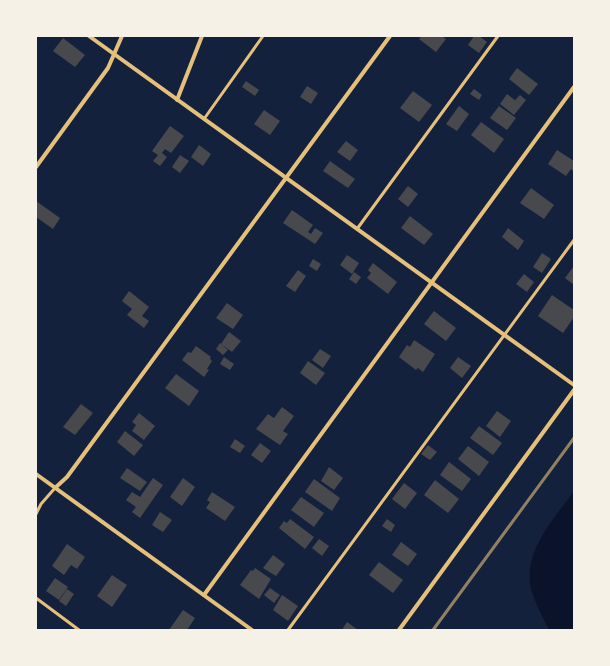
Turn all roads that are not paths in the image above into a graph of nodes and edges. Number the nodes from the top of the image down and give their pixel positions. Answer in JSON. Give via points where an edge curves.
{"nodes":[{"id":1,"x":89,"y":36,"type":"edge"},
{"id":2,"x":122,"y":36,"type":"edge"},
{"id":3,"x":202,"y":36,"type":"edge"},
{"id":4,"x":263,"y":36,"type":"edge"},
{"id":5,"x":390,"y":36,"type":"edge"},
{"id":6,"x":498,"y":36,"type":"edge"},
{"id":7,"x":114,"y":54,"type":"junction"},
{"id":8,"x":574,"y":87,"type":"edge"},
{"id":9,"x":177,"y":100,"type":"junction"},
{"id":10,"x":204,"y":119,"type":"junction"},
{"id":11,"x":36,"y":167,"type":"edge"},
{"id":12,"x":286,"y":178,"type":"junction"},
{"id":13,"x":357,"y":229,"type":"junction"},
{"id":14,"x":574,"y":240,"type":"edge"},
{"id":15,"x":431,"y":283,"type":"junction"},
{"id":16,"x":505,"y":336,"type":"junction"},
{"id":17,"x":574,"y":385,"type":"edge"},
{"id":18,"x":574,"y":390,"type":"edge"},
{"id":19,"x":36,"y":474,"type":"edge"},
{"id":20,"x":55,"y":488,"type":"junction"},
{"id":21,"x":36,"y":514,"type":"edge"},
{"id":22,"x":204,"y":595,"type":"junction"},
{"id":23,"x":36,"y":598,"type":"edge"},
{"id":24,"x":80,"y":630,"type":"edge"},
{"id":25,"x":252,"y":630,"type":"edge"},
{"id":26,"x":288,"y":630,"type":"edge"},
{"id":27,"x":399,"y":630,"type":"edge"}],
"edges":[{"from":1,"to":7,"type":"street"},
{"from":2,"to":7,"type":"street"},
{"from":3,"to":9,"type":"street"},
{"from":4,"to":10,"type":"lane"},
{"from":5,"to":12,"type":"street"},
{"from":6,"to":13,"type":"lane"},
{"from":7,"to":9,"type":"street"},
{"from":7,"to":11,"type":"street","via":[[108,68]]},
{"from":8,"to":15,"type":"street"},
{"from":9,"to":10,"type":"street"},
{"from":10,"to":12,"type":"street"},
{"from":12,"to":13,"type":"street"},
{"from":12,"to":20,"type":"street","via":[[72,471]]},
{"from":13,"to":15,"type":"street"},
{"from":14,"to":16,"type":"lane"},
{"from":15,"to":16,"type":"street"},
{"from":15,"to":22,"type":"street"},
{"from":16,"to":17,"type":"street"},
{"from":16,"to":26,"type":"lane"},
{"from":18,"to":27,"type":"street"},
{"from":19,"to":20,"type":"street"},
{"from":20,"to":21,"type":"lane"},
{"from":20,"to":22,"type":"street"},
{"from":22,"to":25,"type":"street"},
{"from":23,"to":24,"type":"lane"}]}
